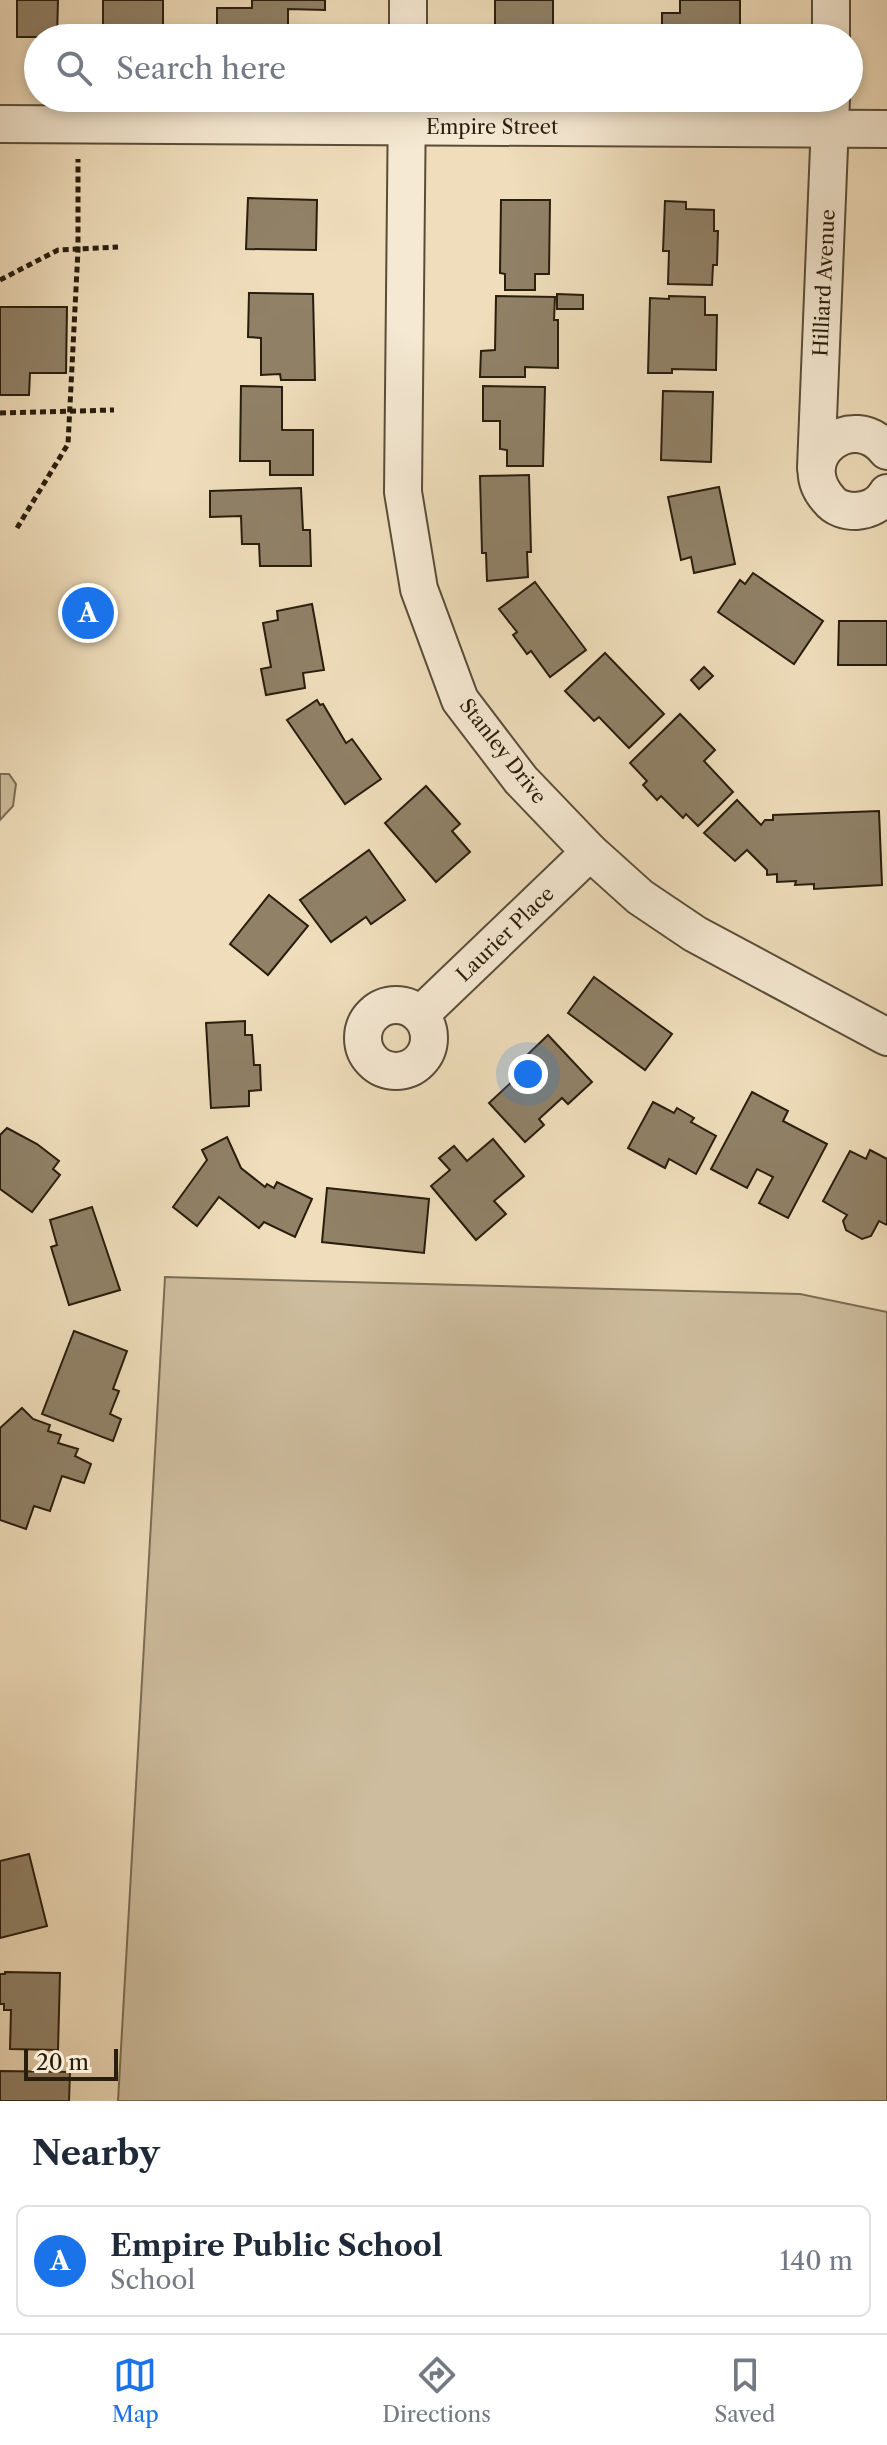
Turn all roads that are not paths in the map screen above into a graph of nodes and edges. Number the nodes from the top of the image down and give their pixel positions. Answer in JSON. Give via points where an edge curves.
{"nodes":[{"id":1,"x":408,"y":0,"type":"edge"},
{"id":2,"x":831,"y":0,"type":"edge"},
{"id":3,"x":408,"y":24,"type":"edge"},
{"id":4,"x":831,"y":24,"type":"edge"},
{"id":5,"x":406,"y":112,"type":"edge"},
{"id":6,"x":831,"y":113,"type":"edge"},
{"id":7,"x":0,"y":124,"type":"edge"},
{"id":8,"x":887,"y":129,"type":"edge"},
{"id":9,"x":887,"y":451,"type":"edge"},
{"id":10,"x":816,"y":468,"type":"junction"},
{"id":11,"x":887,"y":493,"type":"edge"},
{"id":12,"x":590,"y":852,"type":"junction"},
{"id":13,"x":420,"y":1015,"type":"dead end"},
{"id":14,"x":887,"y":1037,"type":"edge"}],
"edges":[{"from":1,"to":3,"type":"street"},
{"from":2,"to":4,"type":"street"},
{"from":5,"to":6,"type":"street","name":"Empire Street"},
{"from":5,"to":7,"type":"street","name":"Empire Street"},
{"from":5,"to":12,"type":"street","name":"Stanley Drive","via":[[403,492],[419,589],[460,700],[521,780]]},
{"from":6,"to":8,"type":"street","name":"Empire Street"},
{"from":6,"to":10,"type":"street","name":"Hilliard Avenue"},
{"from":9,"to":10,"type":"street","via":[[870,437],[842,436],[826,447]]},
{"from":10,"to":11,"type":"street","name":"Hilliard Avenue","via":[[820,491],[833,505],[849,511],[863,511]]},
{"from":12,"to":13,"type":"street","name":"Laurier Place"},
{"from":12,"to":14,"type":"street","name":"Stanley Drive","via":[[640,897],[695,934]]}]}
